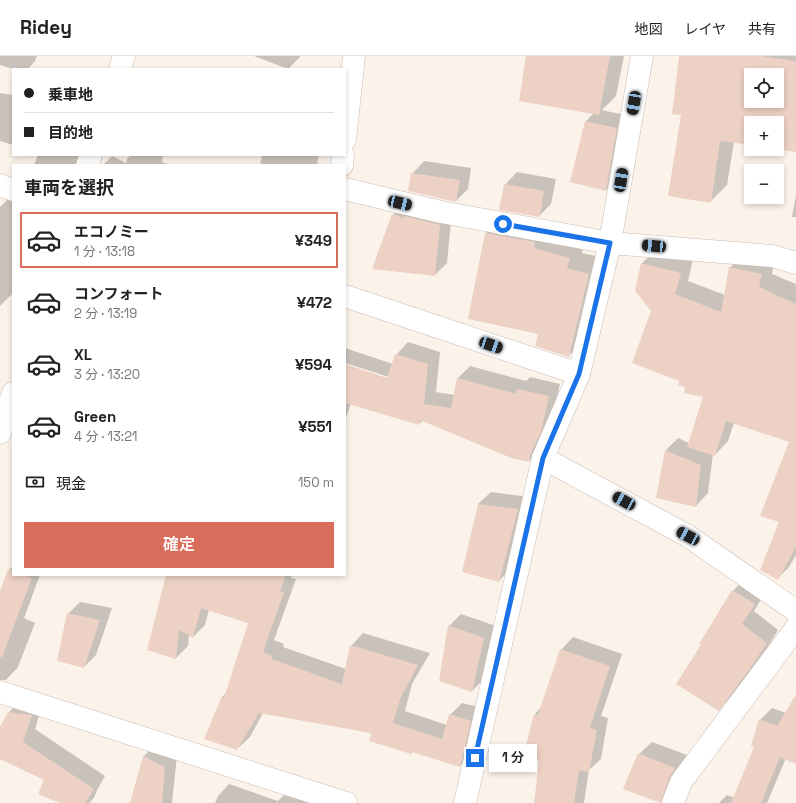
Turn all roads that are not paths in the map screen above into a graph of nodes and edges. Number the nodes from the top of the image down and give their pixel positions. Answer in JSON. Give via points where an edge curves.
{"nodes":[{"id":1,"x":124,"y":56,"type":"edge"},
{"id":2,"x":354,"y":56,"type":"edge"},
{"id":3,"x":642,"y":56,"type":"edge"},
{"id":4,"x":120,"y":68,"type":"edge"},
{"id":5,"x":346,"y":131,"type":"edge"},
{"id":6,"x":0,"y":186,"type":"edge"},
{"id":7,"x":346,"y":189,"type":"edge"},
{"id":8,"x":12,"y":190,"type":"edge"},
{"id":9,"x":610,"y":243,"type":"junction"},
{"id":10,"x":796,"y":263,"type":"edge"},
{"id":11,"x":346,"y":296,"type":"edge"},
{"id":12,"x":579,"y":374,"type":"junction"},
{"id":13,"x":12,"y":396,"type":"edge"},
{"id":14,"x":0,"y":433,"type":"edge"},
{"id":15,"x":543,"y":458,"type":"junction"},
{"id":16,"x":796,"y":611,"type":"edge"},
{"id":17,"x":796,"y":628,"type":"edge"},
{"id":18,"x":0,"y":692,"type":"edge"},
{"id":19,"x":346,"y":803,"type":"edge"},
{"id":20,"x":465,"y":803,"type":"edge"},
{"id":21,"x":674,"y":803,"type":"edge"}],
"edges":[{"from":1,"to":4,"type":"street"},
{"from":2,"to":5,"type":"street"},
{"from":3,"to":9,"type":"street"},
{"from":6,"to":8,"type":"street"},
{"from":7,"to":9,"type":"street","via":[[442,212]]},
{"from":9,"to":10,"type":"street","via":[[772,256]]},
{"from":9,"to":12,"type":"street"},
{"from":11,"to":12,"type":"street"},
{"from":12,"to":15,"type":"street"},
{"from":13,"to":14,"type":"street"},
{"from":15,"to":16,"type":"street","via":[[688,536]]},
{"from":15,"to":20,"type":"street"},
{"from":17,"to":21,"type":"street","via":[[681,782]]},
{"from":18,"to":19,"type":"street"}]}
